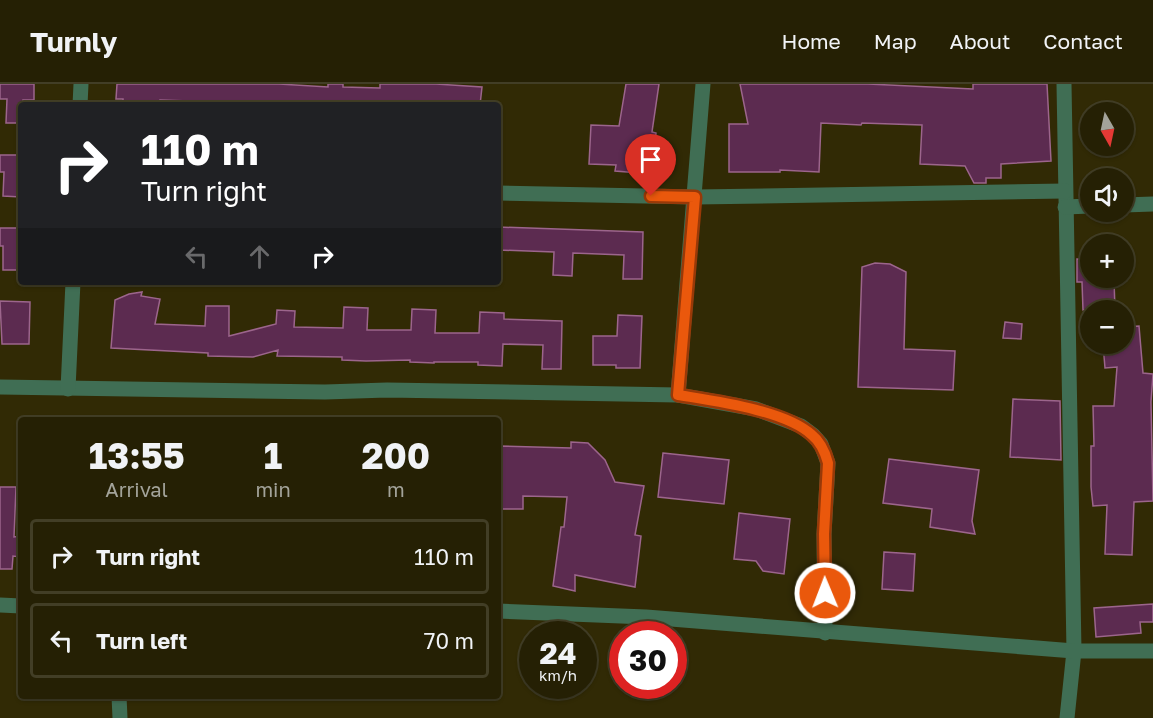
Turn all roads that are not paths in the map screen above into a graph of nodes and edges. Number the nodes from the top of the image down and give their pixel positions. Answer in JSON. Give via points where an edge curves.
{"nodes":[{"id":1,"x":81,"y":84,"type":"edge"},
{"id":2,"x":703,"y":84,"type":"edge"},
{"id":3,"x":1064,"y":84,"type":"edge"},
{"id":4,"x":80,"y":102,"type":"edge"},
{"id":5,"x":1065,"y":191,"type":"junction"},
{"id":6,"x":501,"y":193,"type":"edge"},
{"id":7,"x":695,"y":197,"type":"junction"},
{"id":8,"x":1153,"y":204,"type":"edge"},
{"id":9,"x":1134,"y":205,"type":"edge"},
{"id":10,"x":1080,"y":206,"type":"edge"},
{"id":11,"x":1065,"y":207,"type":"junction"},
{"id":12,"x":73,"y":285,"type":"edge"},
{"id":13,"x":0,"y":387,"type":"edge"},
{"id":14,"x":68,"y":389,"type":"junction"},
{"id":15,"x":678,"y":395,"type":"junction"},
{"id":16,"x":0,"y":605,"type":"edge"},
{"id":17,"x":18,"y":606,"type":"edge"},
{"id":18,"x":501,"y":611,"type":"edge"},
{"id":19,"x":825,"y":633,"type":"junction"},
{"id":20,"x":1074,"y":651,"type":"junction"},
{"id":21,"x":1153,"y":651,"type":"edge"},
{"id":22,"x":119,"y":699,"type":"edge"},
{"id":23,"x":120,"y":718,"type":"edge"},
{"id":24,"x":1067,"y":718,"type":"edge"}],
"edges":[{"from":1,"to":4,"type":"street"},
{"from":2,"to":7,"type":"street"},
{"from":3,"to":5,"type":"street"},
{"from":5,"to":7,"type":"street"},
{"from":5,"to":11,"type":"street"},
{"from":6,"to":7,"type":"street"},
{"from":7,"to":15,"type":"street"},
{"from":8,"to":9,"type":"street"},
{"from":10,"to":11,"type":"street"},
{"from":11,"to":20,"type":"street"},
{"from":12,"to":14,"type":"street"},
{"from":13,"to":14,"type":"street"},
{"from":14,"to":15,"type":"street"},
{"from":15,"to":19,"type":"street","via":[[756,409],[801,426],[821,444],[828,463]]},
{"from":16,"to":17,"type":"street"},
{"from":18,"to":19,"type":"street","via":[[646,617]]},
{"from":19,"to":20,"type":"street"},
{"from":20,"to":21,"type":"street"},
{"from":20,"to":24,"type":"street"},
{"from":22,"to":23,"type":"street"}]}
